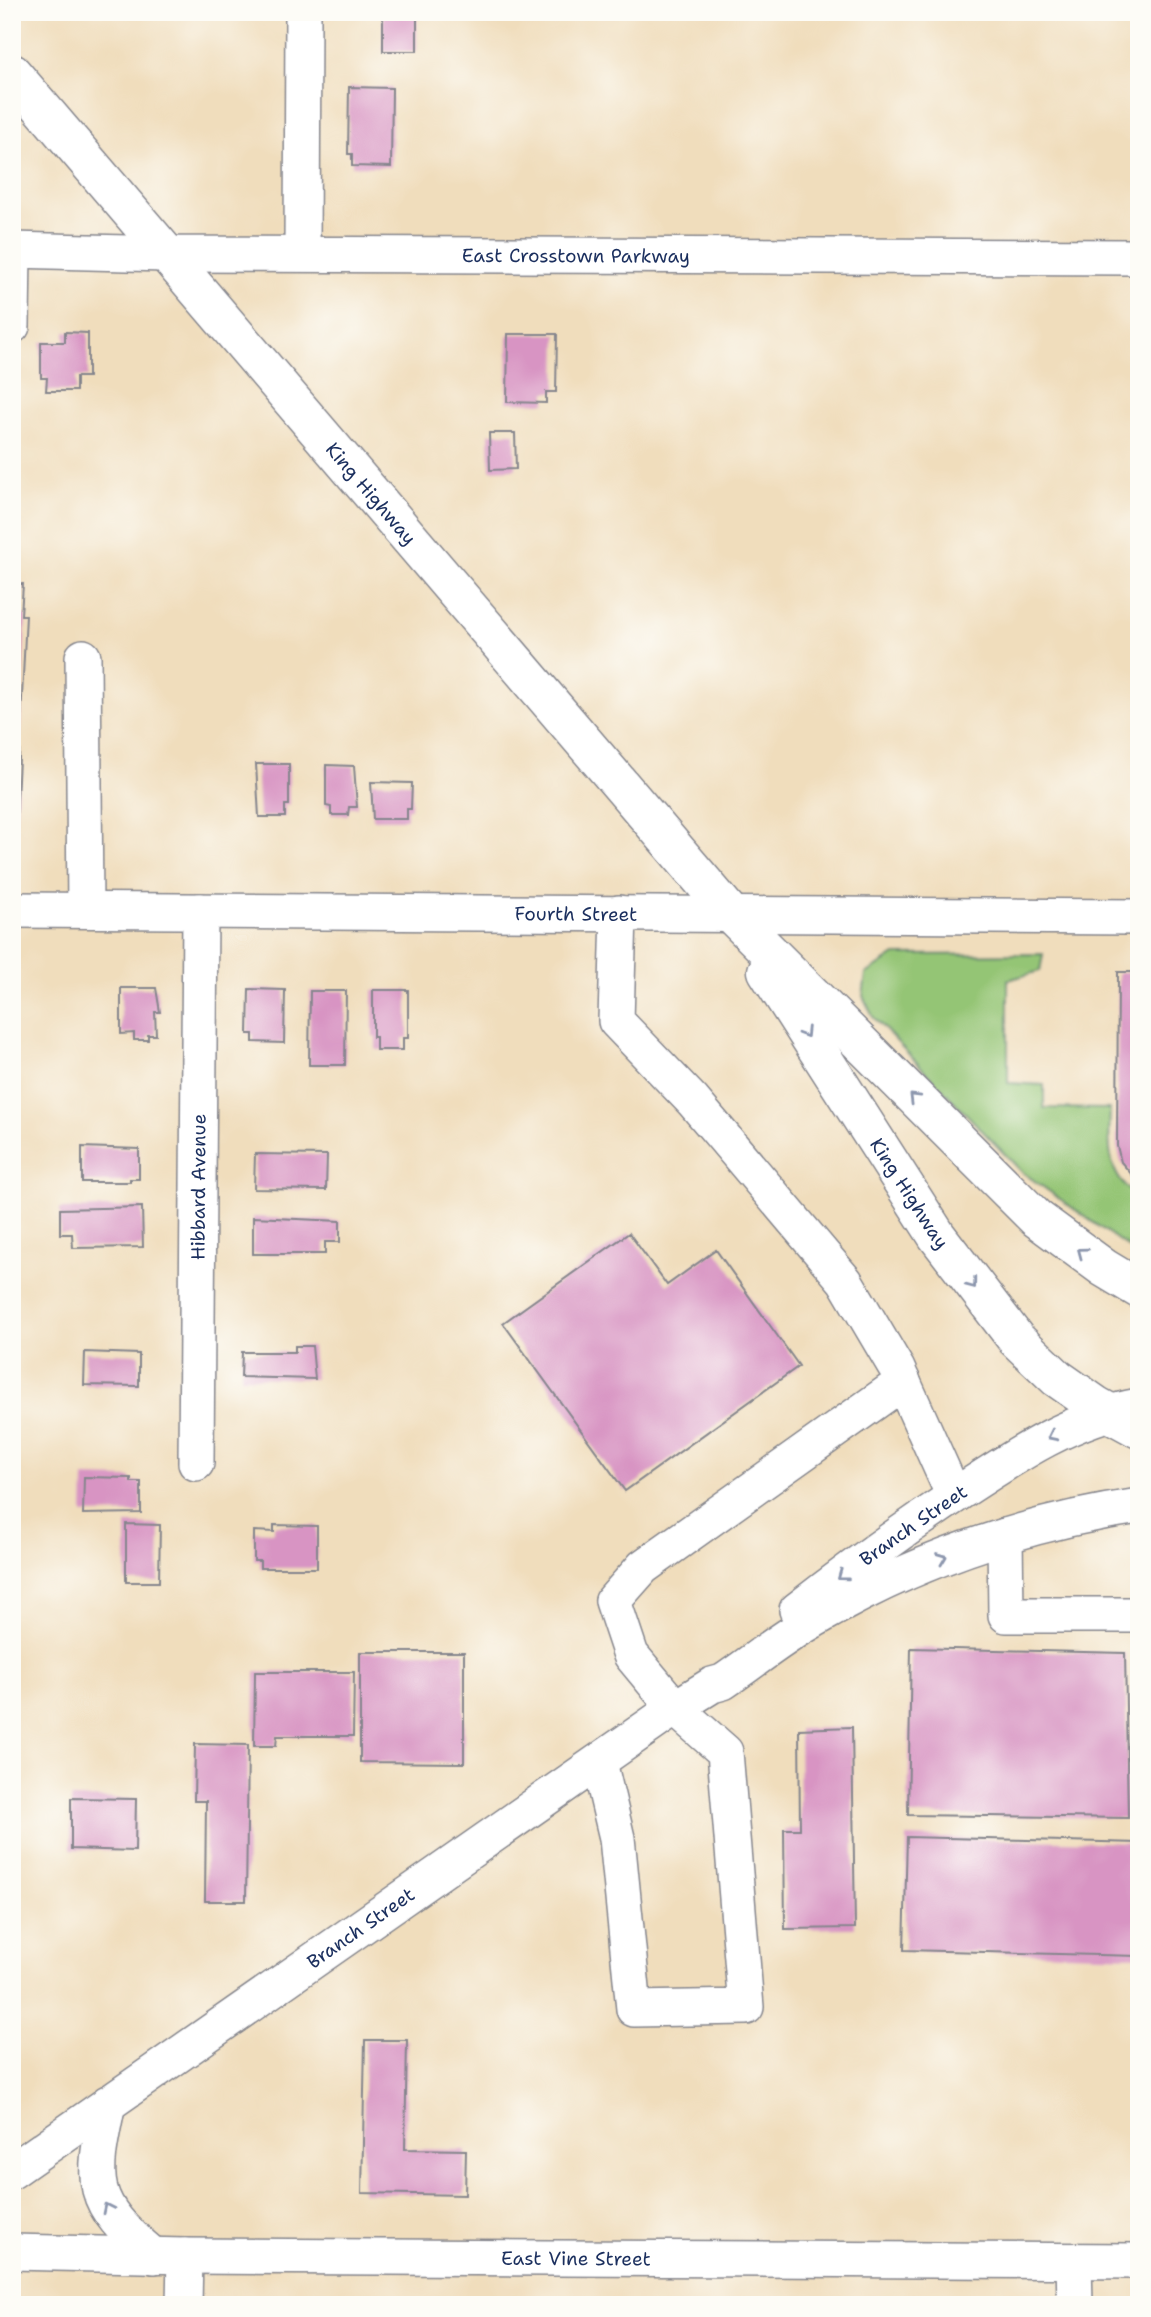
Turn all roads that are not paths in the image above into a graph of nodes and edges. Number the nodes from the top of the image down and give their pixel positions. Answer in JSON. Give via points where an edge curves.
{"nodes":[{"id":1,"x":303,"y":12,"type":"edge"},
{"id":2,"x":12,"y":73,"type":"edge"},
{"id":3,"x":13,"y":250,"type":"edge"},
{"id":4,"x":302,"y":252,"type":"junction"},
{"id":5,"x":165,"y":254,"type":"junction"},
{"id":6,"x":1139,"y":257,"type":"edge"},
{"id":7,"x":12,"y":326,"type":"edge"},
{"id":8,"x":83,"y":657,"type":"dead end"},
{"id":9,"x":12,"y":910,"type":"edge"},
{"id":10,"x":85,"y":910,"type":"junction"},
{"id":11,"x":200,"y":911,"type":"junction"},
{"id":12,"x":619,"y":913,"type":"junction"},
{"id":13,"x":730,"y":913,"type":"junction"},
{"id":14,"x":1139,"y":917,"type":"edge"},
{"id":15,"x":1139,"y":1289,"type":"edge"},
{"id":16,"x":903,"y":1382,"type":"junction"},
{"id":17,"x":1128,"y":1416,"type":"edge"},
{"id":18,"x":196,"y":1464,"type":"dead end"},
{"id":19,"x":954,"y":1496,"type":"junction"},
{"id":20,"x":1139,"y":1506,"type":"edge"},
{"id":21,"x":1005,"y":1536,"type":"junction"},
{"id":22,"x":1139,"y":1615,"type":"edge"},
{"id":23,"x":712,"y":1685,"type":"junction"},
{"id":24,"x":675,"y":1708,"type":"junction"},
{"id":25,"x":599,"y":1762,"type":"junction"},
{"id":26,"x":108,"y":2103,"type":"junction"},
{"id":27,"x":12,"y":2171,"type":"edge"},
{"id":28,"x":12,"y":2252,"type":"edge"},
{"id":29,"x":170,"y":2256,"type":"junction"},
{"id":30,"x":1074,"y":2261,"type":"junction"},
{"id":31,"x":1139,"y":2261,"type":"edge"},
{"id":32,"x":184,"y":2305,"type":"edge"},
{"id":33,"x":1076,"y":2305,"type":"edge"}],
"edges":[{"from":1,"to":4,"type":"street"},
{"from":2,"to":5,"type":"main road","name":"King Highway"},
{"from":3,"to":5,"type":"street","name":"East Crosstown Parkway"},
{"from":3,"to":7,"type":"street"},
{"from":4,"to":5,"type":"street","name":"East Crosstown Parkway"},
{"from":4,"to":6,"type":"street","name":"East Crosstown Parkway"},
{"from":5,"to":13,"type":"main road","name":"King Highway"},
{"from":8,"to":10,"type":"street"},
{"from":9,"to":10,"type":"street","name":"Fourth Street"},
{"from":10,"to":11,"type":"street","name":"Fourth Street"},
{"from":11,"to":12,"type":"street","name":"Fourth Street"},
{"from":11,"to":18,"type":"street","name":"Hibbard Avenue"},
{"from":12,"to":13,"type":"street","name":"Fourth Street"},
{"from":12,"to":16,"type":"street","via":[[616,1021],[693,1101],[845,1281]]},
{"from":13,"to":14,"type":"street","name":"Fourth Street"},
{"from":15,"to":13,"type":"main road","name":"King Highway","one_way":true,"via":[[1036,1218]]},
{"from":13,"to":17,"type":"main road","name":"King Highway","one_way":true,"via":[[972,1285],[1016,1339],[1057,1378]]},
{"from":16,"to":19,"type":"street"},
{"from":16,"to":24,"type":"street","via":[[643,1567],[612,1601],[631,1655]]},
{"from":17,"to":19,"type":"street","name":"Branch Street","one_way":true,"via":[[1042,1440]]},
{"from":19,"to":23,"type":"street","name":"Branch Street","one_way":true,"via":[[721,1668]]},
{"from":20,"to":21,"type":"street","name":"Branch Street"},
{"from":21,"to":22,"type":"street","via":[[1006,1615]]},
{"from":23,"to":21,"type":"street","name":"Branch Street","one_way":true,"via":[[806,1624],[892,1577]]},
{"from":23,"to":24,"type":"street","name":"Branch Street"},
{"from":24,"to":25,"type":"street","name":"Branch Street"},
{"from":24,"to":25,"type":"street","via":[[725,1752],[746,2007],[634,2010],[617,1838]]},
{"from":25,"to":26,"type":"street","name":"Branch Street"},
{"from":26,"to":27,"type":"street","name":"Branch Street"},
{"from":29,"to":26,"type":"street","one_way":true,"via":[[123,2230],[103,2199],[98,2162]]},
{"from":28,"to":29,"type":"street","name":"East Vine Street"},
{"from":29,"to":30,"type":"street","name":"East Vine Street"},
{"from":29,"to":32,"type":"street"},
{"from":30,"to":31,"type":"street","name":"East Vine Street"},
{"from":30,"to":33,"type":"street"}]}
